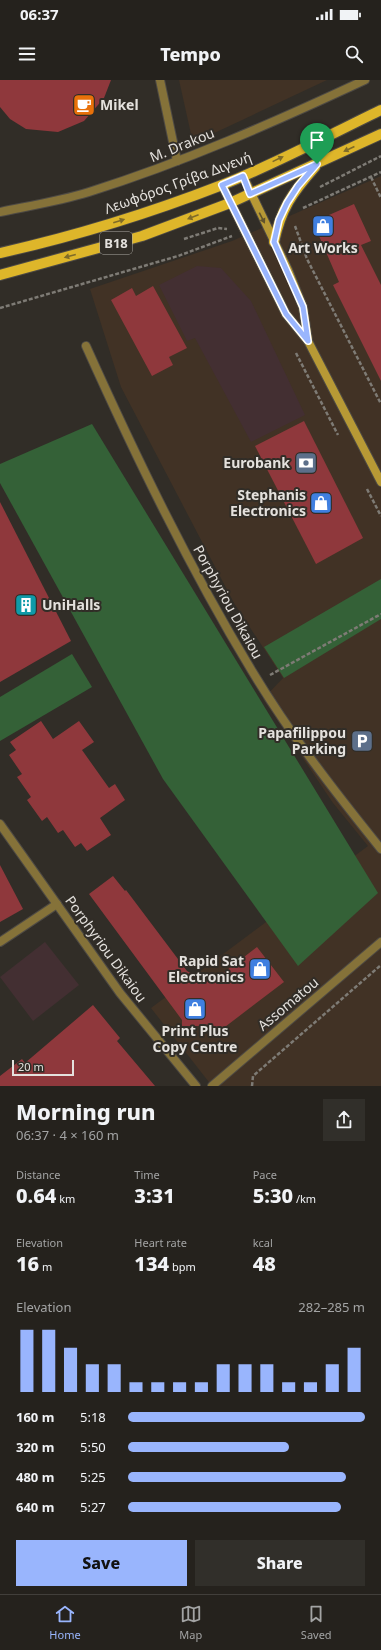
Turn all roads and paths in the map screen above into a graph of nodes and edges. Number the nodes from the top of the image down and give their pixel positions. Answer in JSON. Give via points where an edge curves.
{"nodes":[{"id":1,"x":160,"y":80,"type":"edge"},
{"id":2,"x":365,"y":80,"type":"edge"},
{"id":3,"x":381,"y":110,"type":"edge"},
{"id":4,"x":381,"y":134,"type":"edge"},
{"id":5,"x":381,"y":156,"type":"edge"},
{"id":6,"x":177,"y":161,"type":"junction"},
{"id":7,"x":317,"y":164,"type":"junction"},
{"id":8,"x":381,"y":172,"type":"edge"},
{"id":9,"x":243,"y":176,"type":"junction"},
{"id":10,"x":371,"y":177,"type":"junction"},
{"id":11,"x":222,"y":185,"type":"junction"},
{"id":12,"x":315,"y":190,"type":"dead end"},
{"id":13,"x":250,"y":194,"type":"junction"},
{"id":14,"x":381,"y":198,"type":"edge"},
{"id":15,"x":230,"y":203,"type":"junction"},
{"id":16,"x":0,"y":210,"type":"edge"},
{"id":17,"x":294,"y":213,"type":"junction"},
{"id":18,"x":279,"y":220,"type":"junction"},
{"id":19,"x":244,"y":231,"type":"junction"},
{"id":20,"x":274,"y":242,"type":"junction"},
{"id":21,"x":0,"y":253,"type":"edge"},
{"id":22,"x":0,"y":275,"type":"edge"},
{"id":23,"x":0,"y":308,"type":"edge"},
{"id":24,"x":308,"y":341,"type":"junction"},
{"id":25,"x":86,"y":346,"type":"dead end"},
{"id":26,"x":381,"y":404,"type":"edge"},
{"id":27,"x":381,"y":482,"type":"edge"},
{"id":28,"x":381,"y":614,"type":"edge"},
{"id":29,"x":258,"y":681,"type":"junction"},
{"id":30,"x":0,"y":824,"type":"edge"},
{"id":31,"x":381,"y":849,"type":"edge"},
{"id":32,"x":56,"y":904,"type":"junction"},
{"id":33,"x":0,"y":942,"type":"edge"},
{"id":34,"x":381,"y":942,"type":"edge"},
{"id":35,"x":381,"y":965,"type":"edge"},
{"id":36,"x":196,"y":1086,"type":"edge"},
{"id":37,"x":212,"y":1086,"type":"edge"},
{"id":38,"x":252,"y":1086,"type":"edge"}],
"edges":[{"from":1,"to":6,"type":"street"},
{"from":2,"to":6,"type":"street","name":"M. Drakou","via":[[279,120]]},
{"from":9,"to":3,"type":"main road","name":"Λεωφόρος Γρίβα Διγενή","number":"B18","one_way":true},
{"from":4,"to":7,"type":"main road","number":"B18","one_way":true},
{"from":5,"to":12,"type":"path"},
{"from":6,"to":16,"type":"street","name":"M. Drakou","via":[[87,192]]},
{"from":7,"to":13,"type":"main road","number":"B18"},
{"from":7,"to":18,"type":"main road","via":[[298,186]]},
{"from":8,"to":10,"type":"path"},
{"from":9,"to":11,"type":"main road","name":"Λεωφόρος Γρίβα Διγενή","number":"B18"},
{"from":9,"to":13,"type":"main road"},
{"from":10,"to":14,"type":"path"},
{"from":10,"to":17,"type":"path"},
{"from":11,"to":15,"type":"main road"},
{"from":21,"to":11,"type":"main road","name":"Λεωφόρος Γρίβα Διγενή","number":"B18","one_way":true,"via":[[57,240]]},
{"from":13,"to":15,"type":"main road","number":"B18"},
{"from":13,"to":20,"type":"main road","one_way":true},
{"from":15,"to":19,"type":"main road"},
{"from":15,"to":22,"type":"main road","number":"B18","one_way":true,"via":[[142,236]]},
{"from":17,"to":18,"type":"path"},
{"from":17,"to":26,"type":"path","via":[[296,228],[307,259]]},
{"from":18,"to":20,"type":"main road"},
{"from":19,"to":23,"type":"path","via":[[178,256]]},
{"from":19,"to":24,"type":"main road","via":[[286,314]]},
{"from":20,"to":24,"type":"main road","via":[[303,307]]},
{"from":24,"to":27,"type":"main road"},
{"from":25,"to":29,"type":"street","name":"Porphyriou Dikaiou","via":[[126,435],[193,569]]},
{"from":28,"to":29,"type":"path"},
{"from":29,"to":31,"type":"street","name":"Porphyriou Dikaiou","via":[[330,786]]},
{"from":30,"to":32,"type":"street","name":"Porphyriou Dikaiou"},
{"from":32,"to":33,"type":"street"},
{"from":32,"to":36,"type":"street","name":"Porphyriou Dikaiou","via":[[120,994]]},
{"from":34,"to":37,"type":"street","name":"Assomatou"},
{"from":35,"to":38,"type":"path","via":[[253,1076]]}]}
